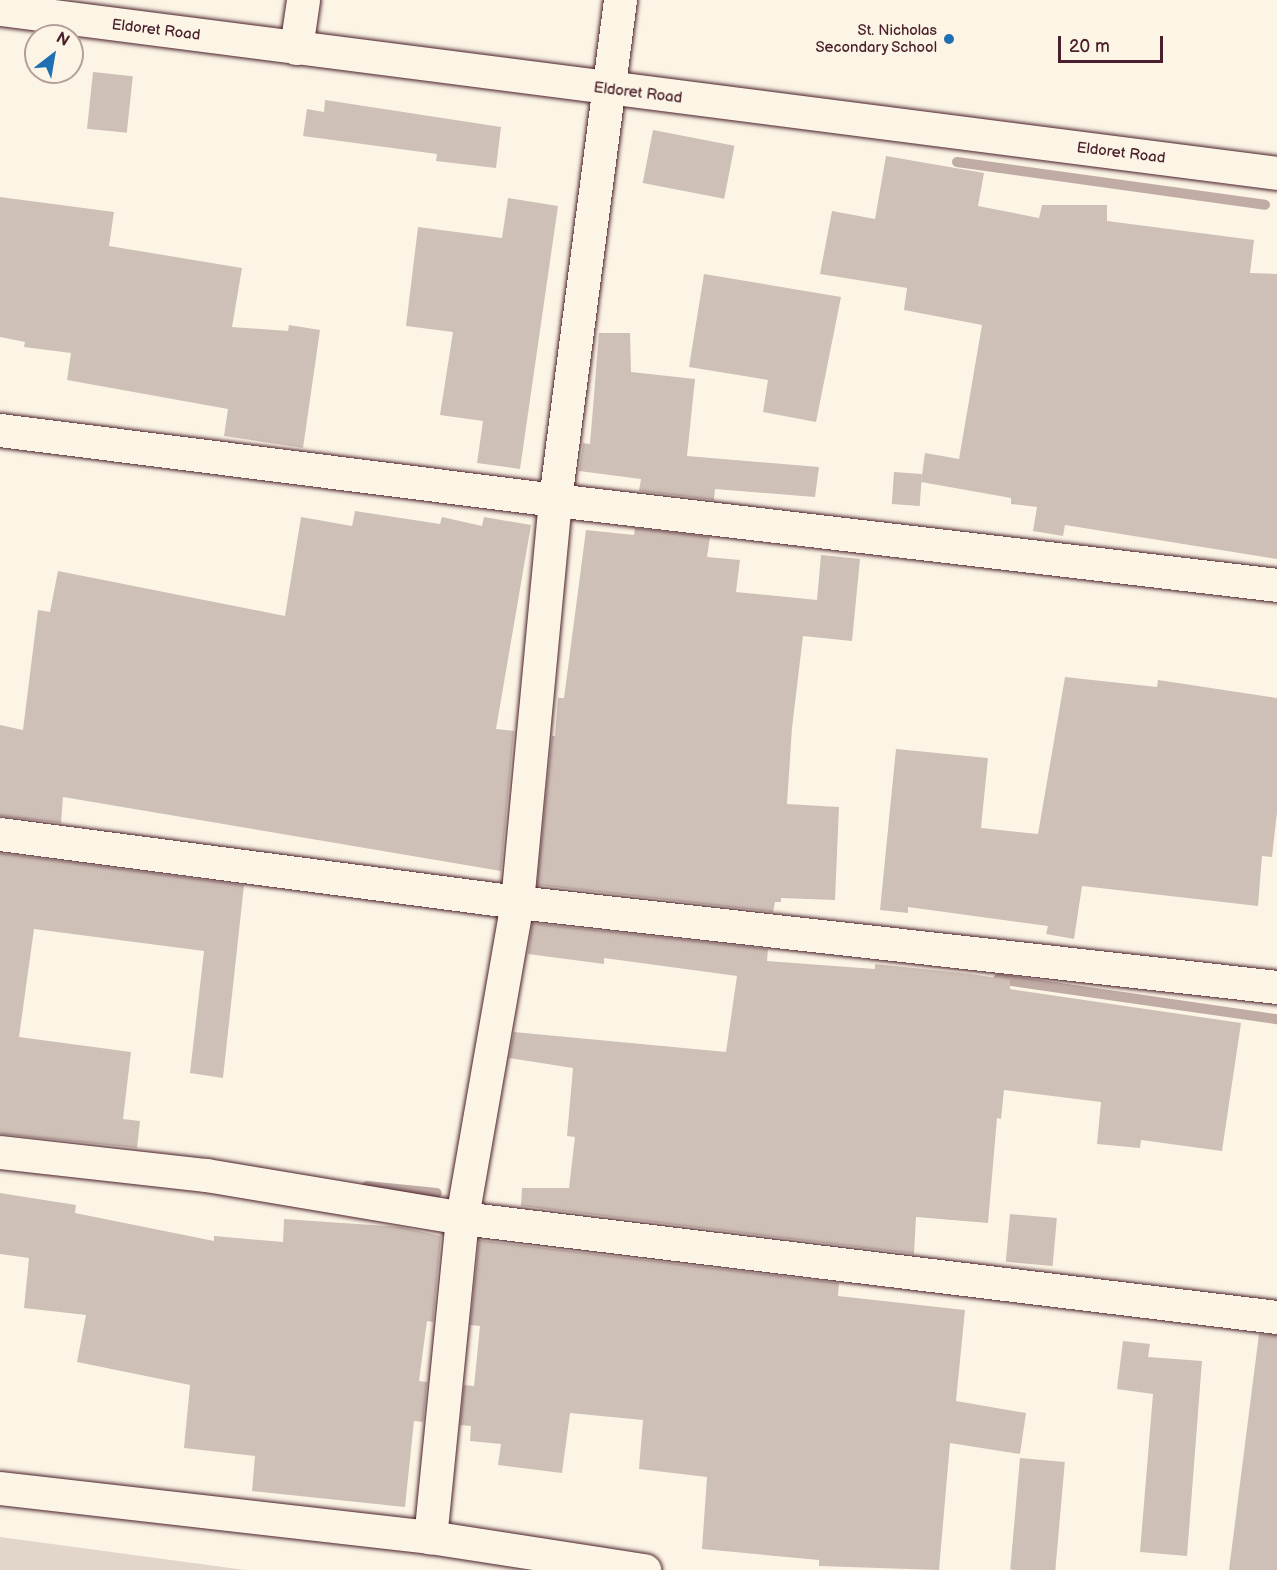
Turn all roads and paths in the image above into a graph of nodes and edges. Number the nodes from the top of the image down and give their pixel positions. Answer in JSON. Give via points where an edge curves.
{"nodes":[{"id":1,"x":303,"y":0,"type":"edge"},
{"id":2,"x":620,"y":0,"type":"edge"},
{"id":3,"x":0,"y":9,"type":"edge"},
{"id":4,"x":297,"y":48,"type":"junction"},
{"id":5,"x":609,"y":90,"type":"junction"},
{"id":6,"x":1277,"y":173,"type":"edge"},
{"id":7,"x":0,"y":430,"type":"edge"},
{"id":8,"x":555,"y":500,"type":"junction"},
{"id":9,"x":1277,"y":585,"type":"edge"},
{"id":10,"x":0,"y":834,"type":"edge"},
{"id":11,"x":517,"y":902,"type":"junction"},
{"id":12,"x":1277,"y":987,"type":"edge"},
{"id":13,"x":0,"y":1152,"type":"edge"},
{"id":14,"x":462,"y":1218,"type":"junction"},
{"id":15,"x":1277,"y":1317,"type":"edge"},
{"id":16,"x":0,"y":1488,"type":"edge"},
{"id":17,"x":430,"y":1537,"type":"junction"},
{"id":18,"x":644,"y":1570,"type":"edge"}],
"edges":[{"from":1,"to":4,"type":"street"},
{"from":2,"to":5,"type":"street"},
{"from":3,"to":4,"type":"street","name":"Eldoret Road"},
{"from":4,"to":5,"type":"street","name":"Eldoret Road"},
{"from":5,"to":6,"type":"street","name":"Eldoret Road"},
{"from":5,"to":8,"type":"street"},
{"from":7,"to":8,"type":"street"},
{"from":8,"to":9,"type":"street"},
{"from":8,"to":11,"type":"street"},
{"from":10,"to":11,"type":"street"},
{"from":11,"to":12,"type":"street"},
{"from":11,"to":14,"type":"street"},
{"from":13,"to":14,"type":"street","via":[[206,1175]]},
{"from":14,"to":15,"type":"street"},
{"from":14,"to":17,"type":"street"},
{"from":16,"to":17,"type":"street"},
{"from":17,"to":18,"type":"street"}]}
